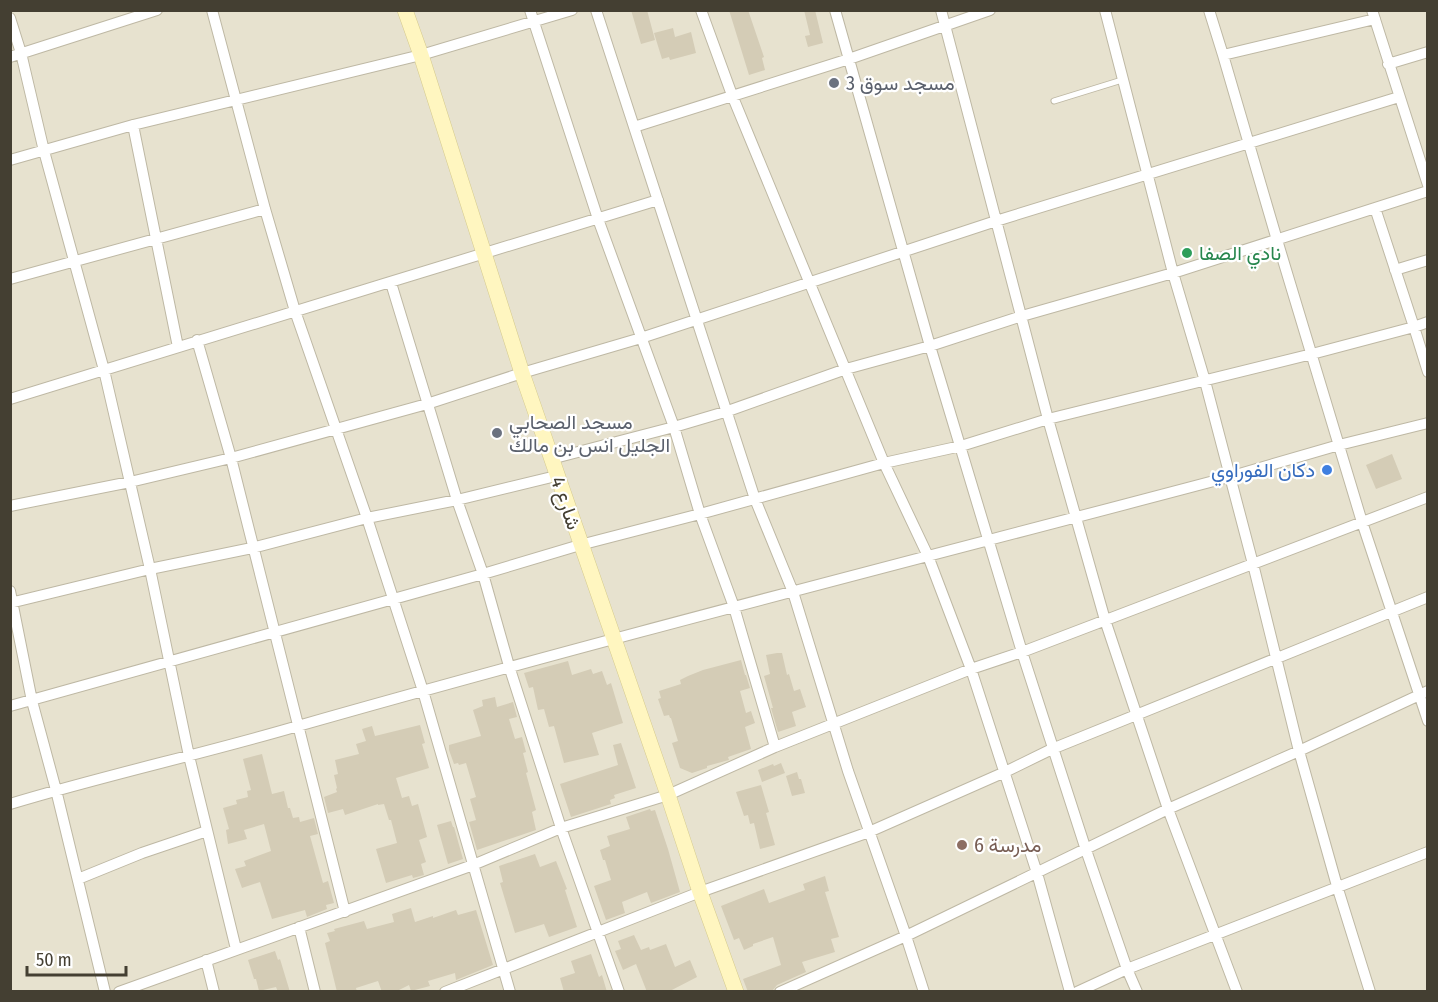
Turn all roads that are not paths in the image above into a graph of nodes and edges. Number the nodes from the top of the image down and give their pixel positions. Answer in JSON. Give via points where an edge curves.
{"nodes":[{"id":1,"x":157,"y":10,"type":"edge"},
{"id":2,"x":212,"y":10,"type":"edge"},
{"id":3,"x":405,"y":10,"type":"edge"},
{"id":4,"x":572,"y":10,"type":"edge"},
{"id":5,"x":596,"y":10,"type":"edge"},
{"id":6,"x":701,"y":10,"type":"edge"},
{"id":7,"x":835,"y":10,"type":"edge"},
{"id":8,"x":941,"y":10,"type":"edge"},
{"id":9,"x":990,"y":10,"type":"edge"},
{"id":10,"x":1105,"y":10,"type":"edge"},
{"id":11,"x":1209,"y":10,"type":"edge"},
{"id":12,"x":1373,"y":15,"type":"edge"},
{"id":13,"x":532,"y":16,"type":"edge"},
{"id":14,"x":10,"y":18,"type":"edge"},
{"id":15,"x":945,"y":25,"type":"junction"},
{"id":16,"x":1428,"y":52,"type":"edge"},
{"id":17,"x":16,"y":55,"type":"edge"},
{"id":18,"x":421,"y":55,"type":"junction"},
{"id":19,"x":1224,"y":55,"type":"junction"},
{"id":20,"x":849,"y":59,"type":"junction"},
{"id":21,"x":1388,"y":64,"type":"junction"},
{"id":22,"x":1124,"y":80,"type":"junction"},
{"id":23,"x":732,"y":95,"type":"junction"},
{"id":24,"x":1399,"y":97,"type":"junction"},
{"id":25,"x":235,"y":100,"type":"junction"},
{"id":26,"x":1054,"y":101,"type":"dead end"},
{"id":27,"x":133,"y":125,"type":"junction"},
{"id":28,"x":634,"y":127,"type":"junction"},
{"id":29,"x":1248,"y":142,"type":"junction"},
{"id":30,"x":44,"y":151,"type":"junction"},
{"id":31,"x":10,"y":160,"type":"edge"},
{"id":32,"x":1147,"y":175,"type":"junction"},
{"id":33,"x":1428,"y":185,"type":"edge"},
{"id":34,"x":1428,"y":191,"type":"edge"},
{"id":35,"x":658,"y":200,"type":"junction"},
{"id":36,"x":1375,"y":208,"type":"junction"},
{"id":37,"x":265,"y":209,"type":"junction"},
{"id":38,"x":598,"y":219,"type":"junction"},
{"id":39,"x":996,"y":221,"type":"junction"},
{"id":40,"x":155,"y":238,"type":"junction"},
{"id":41,"x":1277,"y":240,"type":"junction"},
{"id":42,"x":903,"y":250,"type":"junction"},
{"id":43,"x":483,"y":253,"type":"junction"},
{"id":44,"x":1428,"y":260,"type":"edge"},
{"id":45,"x":75,"y":262,"type":"junction"},
{"id":46,"x":1395,"y":270,"type":"junction"},
{"id":47,"x":1173,"y":273,"type":"junction"},
{"id":48,"x":10,"y":279,"type":"edge"},
{"id":49,"x":810,"y":282,"type":"junction"},
{"id":50,"x":391,"y":283,"type":"junction"},
{"id":51,"x":295,"y":311,"type":"junction"},
{"id":52,"x":1022,"y":316,"type":"junction"},
{"id":53,"x":697,"y":319,"type":"junction"},
{"id":54,"x":1428,"y":322,"type":"edge"},
{"id":55,"x":1414,"y":327,"type":"junction"},
{"id":56,"x":641,"y":338,"type":"junction"},
{"id":57,"x":197,"y":340,"type":"junction"},
{"id":58,"x":177,"y":346,"type":"junction"},
{"id":59,"x":930,"y":346,"type":"junction"},
{"id":60,"x":1312,"y":354,"type":"junction"},
{"id":61,"x":846,"y":369,"type":"junction"},
{"id":62,"x":104,"y":370,"type":"junction"},
{"id":63,"x":1428,"y":372,"type":"edge"},
{"id":64,"x":522,"y":373,"type":"junction"},
{"id":65,"x":1205,"y":381,"type":"junction"},
{"id":66,"x":10,"y":399,"type":"edge"},
{"id":67,"x":427,"y":404,"type":"junction"},
{"id":68,"x":728,"y":411,"type":"junction"},
{"id":69,"x":1048,"y":418,"type":"junction"},
{"id":70,"x":1428,"y":423,"type":"edge"},
{"id":71,"x":674,"y":428,"type":"junction"},
{"id":72,"x":336,"y":429,"type":"junction"},
{"id":73,"x":961,"y":446,"type":"junction"},
{"id":74,"x":1339,"y":446,"type":"junction"},
{"id":75,"x":231,"y":458,"type":"junction"},
{"id":76,"x":551,"y":459,"type":"junction"},
{"id":77,"x":884,"y":463,"type":"junction"},
{"id":78,"x":556,"y":476,"type":"junction"},
{"id":79,"x":1229,"y":477,"type":"junction"},
{"id":80,"x":130,"y":482,"type":"junction"},
{"id":81,"x":1428,"y":497,"type":"edge"},
{"id":82,"x":755,"y":499,"type":"junction"},
{"id":83,"x":457,"y":500,"type":"junction"},
{"id":84,"x":10,"y":506,"type":"edge"},
{"id":85,"x":700,"y":514,"type":"junction"},
{"id":86,"x":1076,"y":517,"type":"junction"},
{"id":87,"x":367,"y":518,"type":"junction"},
{"id":88,"x":1362,"y":522,"type":"junction"},
{"id":89,"x":989,"y":540,"type":"junction"},
{"id":90,"x":580,"y":544,"type":"junction"},
{"id":91,"x":252,"y":548,"type":"junction"},
{"id":92,"x":928,"y":556,"type":"junction"},
{"id":93,"x":1253,"y":564,"type":"junction"},
{"id":94,"x":150,"y":569,"type":"junction"},
{"id":95,"x":483,"y":573,"type":"junction"},
{"id":96,"x":793,"y":592,"type":"junction"},
{"id":97,"x":1428,"y":597,"type":"edge"},
{"id":98,"x":394,"y":598,"type":"junction"},
{"id":99,"x":11,"y":599,"type":"edge"},
{"id":100,"x":734,"y":608,"type":"junction"},
{"id":101,"x":1392,"y":611,"type":"junction"},
{"id":102,"x":1105,"y":620,"type":"junction"},
{"id":103,"x":273,"y":632,"type":"junction"},
{"id":104,"x":614,"y":639,"type":"junction"},
{"id":105,"x":1022,"y":652,"type":"junction"},
{"id":106,"x":1276,"y":658,"type":"junction"},
{"id":107,"x":169,"y":661,"type":"junction"},
{"id":108,"x":509,"y":666,"type":"junction"},
{"id":109,"x":970,"y":669,"type":"junction"},
{"id":110,"x":423,"y":691,"type":"junction"},
{"id":111,"x":1424,"y":693,"type":"edge"},
{"id":112,"x":32,"y":701,"type":"junction"},
{"id":113,"x":10,"y":706,"type":"edge"},
{"id":114,"x":1136,"y":716,"type":"junction"},
{"id":115,"x":1428,"y":721,"type":"edge"},
{"id":116,"x":833,"y":724,"type":"junction"},
{"id":117,"x":298,"y":726,"type":"junction"},
{"id":118,"x":775,"y":747,"type":"junction"},
{"id":119,"x":1053,"y":749,"type":"junction"},
{"id":120,"x":1299,"y":751,"type":"junction"},
{"id":121,"x":189,"y":756,"type":"junction"},
{"id":122,"x":1005,"y":772,"type":"junction"},
{"id":123,"x":56,"y":790,"type":"junction"},
{"id":124,"x":668,"y":795,"type":"junction"},
{"id":125,"x":10,"y":804,"type":"edge"},
{"id":126,"x":1168,"y":809,"type":"junction"},
{"id":127,"x":561,"y":828,"type":"junction"},
{"id":128,"x":207,"y":831,"type":"junction"},
{"id":129,"x":869,"y":832,"type":"junction"},
{"id":130,"x":1086,"y":850,"type":"junction"},
{"id":131,"x":1428,"y":852,"type":"edge"},
{"id":132,"x":473,"y":865,"type":"junction"},
{"id":133,"x":1037,"y":873,"type":"junction"},
{"id":134,"x":78,"y":879,"type":"junction"},
{"id":135,"x":1337,"y":886,"type":"junction"},
{"id":136,"x":700,"y":892,"type":"junction"},
{"id":137,"x":345,"y":912,"type":"junction"},
{"id":138,"x":299,"y":927,"type":"junction"},
{"id":139,"x":598,"y":932,"type":"junction"},
{"id":140,"x":1215,"y":935,"type":"junction"},
{"id":141,"x":906,"y":936,"type":"junction"},
{"id":142,"x":237,"y":949,"type":"junction"},
{"id":143,"x":206,"y":960,"type":"junction"},
{"id":144,"x":503,"y":969,"type":"junction"},
{"id":145,"x":1127,"y":969,"type":"junction"},
{"id":146,"x":105,"y":992,"type":"edge"},
{"id":147,"x":119,"y":992,"type":"edge"},
{"id":148,"x":214,"y":992,"type":"edge"},
{"id":149,"x":315,"y":992,"type":"edge"},
{"id":150,"x":445,"y":992,"type":"edge"},
{"id":151,"x":510,"y":992,"type":"edge"},
{"id":152,"x":619,"y":992,"type":"edge"},
{"id":153,"x":736,"y":992,"type":"edge"},
{"id":154,"x":780,"y":992,"type":"edge"},
{"id":155,"x":924,"y":992,"type":"edge"},
{"id":156,"x":1070,"y":992,"type":"edge"},
{"id":157,"x":1077,"y":992,"type":"edge"},
{"id":158,"x":1137,"y":992,"type":"edge"},
{"id":159,"x":1237,"y":992,"type":"edge"},
{"id":160,"x":1370,"y":992,"type":"edge"}],
"edges":[{"from":1,"to":17,"type":"street"},
{"from":2,"to":25,"type":"street"},
{"from":3,"to":18,"type":"street","name":"شارع 4"},
{"from":4,"to":13,"type":"street"},
{"from":5,"to":28,"type":"street"},
{"from":6,"to":23,"type":"street"},
{"from":7,"to":20,"type":"street"},
{"from":8,"to":15,"type":"street"},
{"from":9,"to":15,"type":"street"},
{"from":10,"to":22,"type":"street"},
{"from":11,"to":19,"type":"street"},
{"from":12,"to":19,"type":"street"},
{"from":12,"to":21,"type":"street"},
{"from":13,"to":18,"type":"street"},
{"from":13,"to":38,"type":"street"},
{"from":14,"to":17,"type":"street"},
{"from":15,"to":20,"type":"street"},
{"from":15,"to":39,"type":"street"},
{"from":16,"to":21,"type":"street"},
{"from":17,"to":30,"type":"street"},
{"from":18,"to":25,"type":"street"},
{"from":18,"to":43,"type":"street","name":"شارع 4"},
{"from":19,"to":29,"type":"street"},
{"from":20,"to":23,"type":"street"},
{"from":20,"to":42,"type":"street"},
{"from":21,"to":24,"type":"street"},
{"from":22,"to":26,"type":"lane"},
{"from":22,"to":32,"type":"street"},
{"from":23,"to":28,"type":"street"},
{"from":23,"to":49,"type":"street"},
{"from":24,"to":29,"type":"street"},
{"from":24,"to":33,"type":"street"},
{"from":25,"to":27,"type":"street"},
{"from":25,"to":37,"type":"street"},
{"from":27,"to":30,"type":"street"},
{"from":27,"to":40,"type":"street"},
{"from":28,"to":35,"type":"street"},
{"from":29,"to":32,"type":"street"},
{"from":29,"to":41,"type":"street"},
{"from":30,"to":31,"type":"street"},
{"from":30,"to":45,"type":"street"},
{"from":32,"to":39,"type":"street"},
{"from":32,"to":47,"type":"street"},
{"from":34,"to":36,"type":"street"},
{"from":35,"to":38,"type":"street"},
{"from":35,"to":53,"type":"street"},
{"from":36,"to":41,"type":"street"},
{"from":36,"to":46,"type":"street"},
{"from":37,"to":40,"type":"street"},
{"from":37,"to":51,"type":"street"},
{"from":38,"to":43,"type":"street"},
{"from":38,"to":56,"type":"street"},
{"from":39,"to":42,"type":"street"},
{"from":39,"to":52,"type":"street"},
{"from":40,"to":45,"type":"street"},
{"from":40,"to":58,"type":"street"},
{"from":41,"to":47,"type":"street"},
{"from":41,"to":60,"type":"street"},
{"from":42,"to":49,"type":"street"},
{"from":42,"to":59,"type":"street"},
{"from":43,"to":50,"type":"street"},
{"from":43,"to":64,"type":"street","name":"شارع 4"},
{"from":44,"to":46,"type":"street"},
{"from":45,"to":48,"type":"street"},
{"from":45,"to":62,"type":"street"},
{"from":46,"to":55,"type":"street"},
{"from":47,"to":52,"type":"street"},
{"from":47,"to":65,"type":"street"},
{"from":49,"to":53,"type":"street"},
{"from":49,"to":61,"type":"street"},
{"from":50,"to":51,"type":"street"},
{"from":50,"to":67,"type":"street"},
{"from":51,"to":57,"type":"street"},
{"from":51,"to":72,"type":"street"},
{"from":52,"to":59,"type":"street"},
{"from":52,"to":69,"type":"street"},
{"from":53,"to":56,"type":"street"},
{"from":53,"to":68,"type":"street"},
{"from":54,"to":55,"type":"street"},
{"from":55,"to":60,"type":"street"},
{"from":55,"to":63,"type":"street"},
{"from":56,"to":64,"type":"street"},
{"from":56,"to":71,"type":"street"},
{"from":57,"to":58,"type":"street"},
{"from":57,"to":75,"type":"street"},
{"from":58,"to":62,"type":"street"},
{"from":59,"to":61,"type":"street"},
{"from":59,"to":73,"type":"street"},
{"from":60,"to":65,"type":"street"},
{"from":60,"to":74,"type":"street"},
{"from":61,"to":68,"type":"street"},
{"from":61,"to":77,"type":"street"},
{"from":62,"to":66,"type":"street"},
{"from":62,"to":80,"type":"street"},
{"from":64,"to":67,"type":"street"},
{"from":64,"to":76,"type":"street","name":"شارع 4"},
{"from":65,"to":69,"type":"street"},
{"from":65,"to":79,"type":"street"},
{"from":67,"to":72,"type":"street"},
{"from":67,"to":83,"type":"street"},
{"from":68,"to":71,"type":"street"},
{"from":68,"to":82,"type":"street"},
{"from":69,"to":73,"type":"street"},
{"from":69,"to":86,"type":"street"},
{"from":70,"to":74,"type":"street"},
{"from":71,"to":76,"type":"street"},
{"from":71,"to":85,"type":"street"},
{"from":72,"to":75,"type":"street"},
{"from":72,"to":87,"type":"street"},
{"from":73,"to":77,"type":"street"},
{"from":73,"to":89,"type":"street"},
{"from":74,"to":79,"type":"street"},
{"from":74,"to":88,"type":"street"},
{"from":75,"to":80,"type":"street"},
{"from":75,"to":91,"type":"street"},
{"from":76,"to":78,"type":"street","name":"شارع 4"},
{"from":77,"to":82,"type":"street"},
{"from":77,"to":92,"type":"street"},
{"from":78,"to":83,"type":"street"},
{"from":78,"to":90,"type":"street","name":"شارع 4"},
{"from":79,"to":86,"type":"street"},
{"from":79,"to":93,"type":"street"},
{"from":80,"to":84,"type":"street"},
{"from":80,"to":94,"type":"street"},
{"from":81,"to":88,"type":"street"},
{"from":82,"to":85,"type":"street"},
{"from":82,"to":96,"type":"street"},
{"from":83,"to":87,"type":"street"},
{"from":83,"to":95,"type":"street"},
{"from":85,"to":90,"type":"street"},
{"from":85,"to":100,"type":"street"},
{"from":86,"to":89,"type":"street"},
{"from":86,"to":102,"type":"street"},
{"from":87,"to":91,"type":"street"},
{"from":87,"to":98,"type":"street"},
{"from":88,"to":93,"type":"street"},
{"from":88,"to":101,"type":"street"},
{"from":89,"to":92,"type":"street"},
{"from":89,"to":105,"type":"street"},
{"from":90,"to":95,"type":"street"},
{"from":90,"to":104,"type":"street","name":"شارع 4"},
{"from":91,"to":94,"type":"street"},
{"from":91,"to":103,"type":"street"},
{"from":92,"to":96,"type":"street"},
{"from":92,"to":109,"type":"street"},
{"from":93,"to":102,"type":"street"},
{"from":93,"to":106,"type":"street"},
{"from":94,"to":99,"type":"street"},
{"from":94,"to":107,"type":"street"},
{"from":95,"to":98,"type":"street"},
{"from":95,"to":108,"type":"street"},
{"from":96,"to":100,"type":"street"},
{"from":96,"to":116,"type":"street"},
{"from":97,"to":101,"type":"street"},
{"from":98,"to":103,"type":"street"},
{"from":98,"to":110,"type":"street"},
{"from":99,"to":112,"type":"street"},
{"from":100,"to":104,"type":"street"},
{"from":100,"to":118,"type":"street"},
{"from":101,"to":106,"type":"street"},
{"from":101,"to":111,"type":"street"},
{"from":102,"to":105,"type":"street"},
{"from":102,"to":114,"type":"street"},
{"from":103,"to":107,"type":"street"},
{"from":103,"to":117,"type":"street"},
{"from":104,"to":108,"type":"street"},
{"from":104,"to":124,"type":"street","name":"شارع 4"},
{"from":105,"to":109,"type":"street"},
{"from":105,"to":119,"type":"street"},
{"from":106,"to":114,"type":"street"},
{"from":106,"to":120,"type":"street"},
{"from":107,"to":112,"type":"street"},
{"from":107,"to":121,"type":"street"},
{"from":108,"to":110,"type":"street"},
{"from":108,"to":127,"type":"street"},
{"from":109,"to":116,"type":"street"},
{"from":109,"to":122,"type":"street"},
{"from":110,"to":117,"type":"street"},
{"from":110,"to":132,"type":"street"},
{"from":111,"to":115,"type":"street"},
{"from":111,"to":120,"type":"street"},
{"from":112,"to":113,"type":"street"},
{"from":112,"to":123,"type":"street"},
{"from":114,"to":119,"type":"street"},
{"from":114,"to":126,"type":"street"},
{"from":116,"to":118,"type":"street"},
{"from":116,"to":129,"type":"street"},
{"from":117,"to":121,"type":"street"},
{"from":117,"to":137,"type":"street"},
{"from":118,"to":124,"type":"street"},
{"from":119,"to":122,"type":"street"},
{"from":119,"to":130,"type":"street"},
{"from":120,"to":126,"type":"street"},
{"from":120,"to":135,"type":"street"},
{"from":121,"to":123,"type":"street"},
{"from":121,"to":128,"type":"street"},
{"from":122,"to":129,"type":"street"},
{"from":122,"to":133,"type":"street"},
{"from":123,"to":125,"type":"street"},
{"from":123,"to":134,"type":"street"},
{"from":124,"to":127,"type":"street"},
{"from":124,"to":136,"type":"street","name":"شارع 4"},
{"from":126,"to":130,"type":"street"},
{"from":126,"to":140,"type":"street"},
{"from":127,"to":132,"type":"street"},
{"from":127,"to":139,"type":"street"},
{"from":128,"to":134,"type":"street"},
{"from":128,"to":142,"type":"street"},
{"from":129,"to":136,"type":"street"},
{"from":129,"to":141,"type":"street"},
{"from":130,"to":133,"type":"street"},
{"from":130,"to":145,"type":"street"},
{"from":131,"to":135,"type":"street"},
{"from":132,"to":137,"type":"street"},
{"from":132,"to":144,"type":"street"},
{"from":133,"to":141,"type":"street"},
{"from":133,"to":156,"type":"street"},
{"from":134,"to":146,"type":"street"},
{"from":135,"to":140,"type":"street"},
{"from":135,"to":160,"type":"street"},
{"from":136,"to":139,"type":"street"},
{"from":136,"to":153,"type":"street","name":"شارع 4"},
{"from":137,"to":138,"type":"street"},
{"from":138,"to":142,"type":"street"},
{"from":138,"to":149,"type":"street"},
{"from":139,"to":144,"type":"street"},
{"from":139,"to":152,"type":"street"},
{"from":140,"to":145,"type":"street"},
{"from":140,"to":159,"type":"street"},
{"from":141,"to":154,"type":"street"},
{"from":141,"to":155,"type":"street"},
{"from":142,"to":143,"type":"street"},
{"from":143,"to":147,"type":"street"},
{"from":143,"to":148,"type":"street"},
{"from":144,"to":150,"type":"street"},
{"from":144,"to":151,"type":"street"},
{"from":145,"to":157,"type":"street"},
{"from":145,"to":158,"type":"street"}]}
